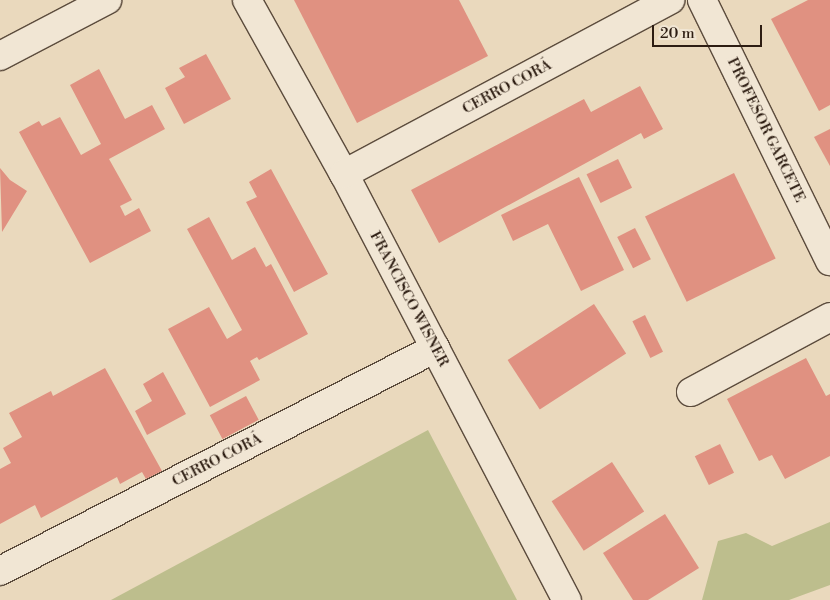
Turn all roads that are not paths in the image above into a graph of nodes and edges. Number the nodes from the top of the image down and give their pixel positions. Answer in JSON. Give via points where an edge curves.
{"nodes":[{"id":1,"x":107,"y":0,"type":"edge"},
{"id":2,"x":246,"y":0,"type":"edge"},
{"id":3,"x":670,"y":0,"type":"edge"},
{"id":4,"x":702,"y":0,"type":"edge"},
{"id":5,"x":68,"y":9,"type":"edge"},
{"id":6,"x":0,"y":56,"type":"edge"},
{"id":7,"x":344,"y":174,"type":"junction"},
{"id":8,"x":830,"y":261,"type":"edge"},
{"id":9,"x":830,"y":317,"type":"edge"},
{"id":10,"x":435,"y":348,"type":"junction"},
{"id":11,"x":691,"y":392,"type":"dead end"},
{"id":12,"x":0,"y":571,"type":"edge"},
{"id":13,"x":567,"y":600,"type":"edge"}],
"edges":[{"from":1,"to":5,"type":"street"},
{"from":2,"to":7,"type":"street","name":"FRANCISCO WISNER"},
{"from":3,"to":7,"type":"street","name":"CERRO CORÁ"},
{"from":4,"to":8,"type":"street","name":"PROFESOR GARCETE"},
{"from":5,"to":6,"type":"street"},
{"from":7,"to":10,"type":"street","name":"FRANCISCO WISNER"},
{"from":9,"to":11,"type":"street"},
{"from":10,"to":12,"type":"street","name":"CERRO CORÁ"},
{"from":10,"to":13,"type":"street","name":"FRANCISCO WISNER"}]}
